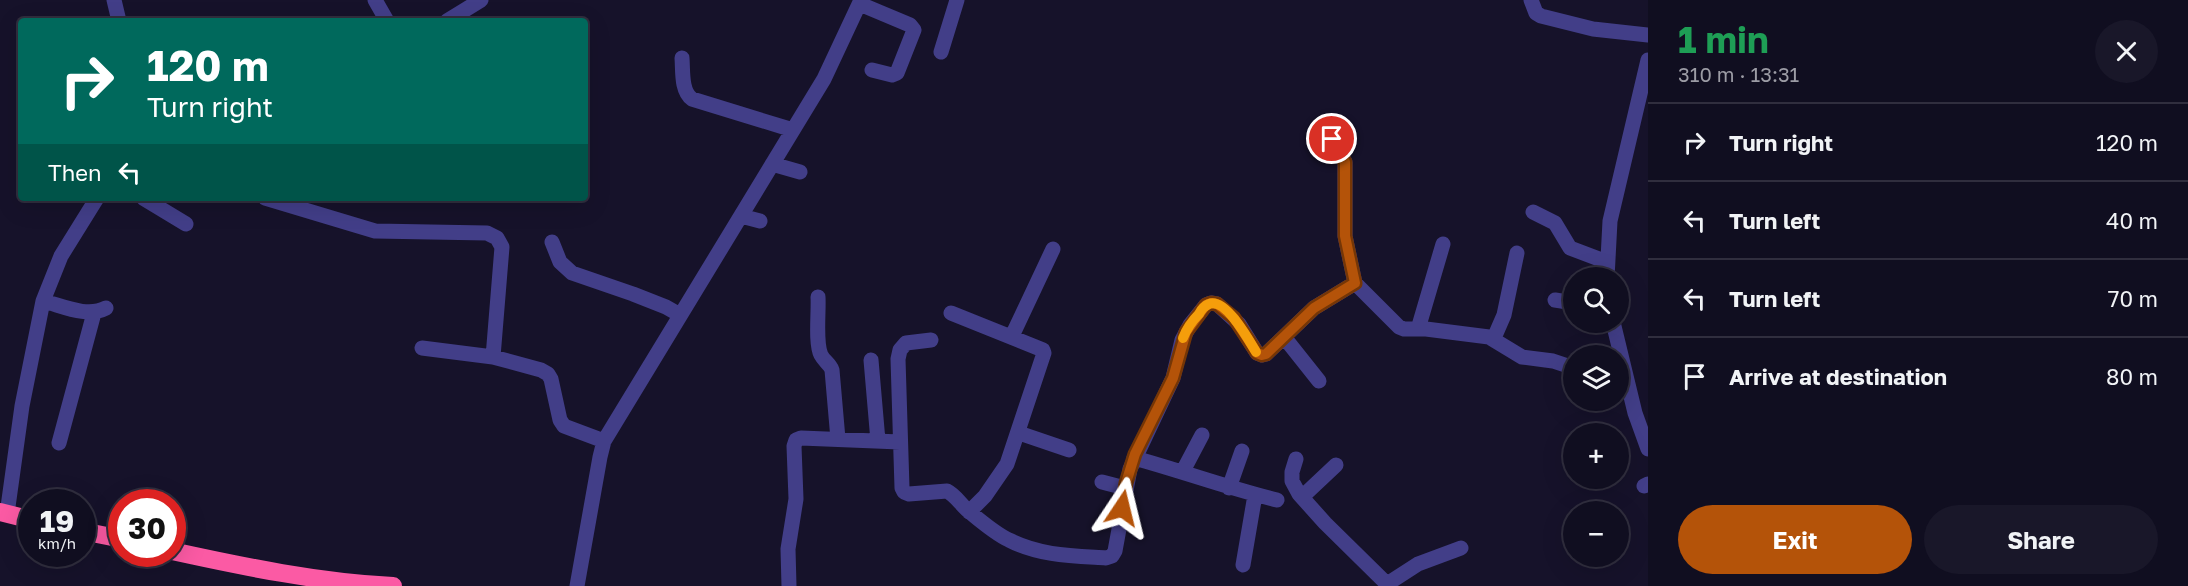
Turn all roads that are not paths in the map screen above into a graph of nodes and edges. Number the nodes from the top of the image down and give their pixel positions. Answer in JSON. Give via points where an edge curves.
{"nodes":[{"id":1,"x":114,"y":0,"type":"edge"},
{"id":2,"x":375,"y":0,"type":"edge"},
{"id":3,"x":481,"y":0,"type":"edge"},
{"id":4,"x":957,"y":0,"type":"edge"},
{"id":5,"x":1531,"y":0,"type":"edge"},
{"id":6,"x":861,"y":2,"type":"edge"},
{"id":7,"x":118,"y":18,"type":"edge"},
{"id":8,"x":385,"y":18,"type":"edge"},
{"id":9,"x":452,"y":18,"type":"edge"},
{"id":10,"x":1648,"y":34,"type":"edge"},
{"id":11,"x":942,"y":52,"type":"dead end"},
{"id":12,"x":682,"y":58,"type":"dead end"},
{"id":13,"x":1648,"y":60,"type":"edge"},
{"id":14,"x":872,"y":70,"type":"dead end"},
{"id":15,"x":793,"y":130,"type":"junction"},
{"id":16,"x":1332,"y":139,"type":"dead end"},
{"id":17,"x":772,"y":164,"type":"junction"},
{"id":18,"x":800,"y":172,"type":"dead end"},
{"id":19,"x":95,"y":201,"type":"edge"},
{"id":20,"x":148,"y":201,"type":"edge"},
{"id":21,"x":275,"y":201,"type":"edge"},
{"id":22,"x":1533,"y":212,"type":"dead end"},
{"id":23,"x":741,"y":216,"type":"junction"},
{"id":24,"x":760,"y":221,"type":"dead end"},
{"id":25,"x":186,"y":224,"type":"dead end"},
{"id":26,"x":552,"y":242,"type":"dead end"},
{"id":27,"x":1443,"y":244,"type":"dead end"},
{"id":28,"x":1053,"y":249,"type":"dead end"},
{"id":29,"x":1517,"y":253,"type":"dead end"},
{"id":30,"x":1607,"y":261,"type":"junction"},
{"id":31,"x":1607,"y":267,"type":"edge"},
{"id":32,"x":1355,"y":283,"type":"junction"},
{"id":33,"x":818,"y":297,"type":"dead end"},
{"id":34,"x":1555,"y":300,"type":"dead end"},
{"id":35,"x":43,"y":301,"type":"junction"},
{"id":36,"x":1563,"y":301,"type":"edge"},
{"id":37,"x":951,"y":313,"type":"dead end"},
{"id":38,"x":680,"y":315,"type":"junction"},
{"id":39,"x":1418,"y":329,"type":"junction"},
{"id":40,"x":1012,"y":336,"type":"junction"},
{"id":41,"x":1284,"y":337,"type":"junction"},
{"id":42,"x":1494,"y":338,"type":"junction"},
{"id":43,"x":931,"y":340,"type":"dead end"},
{"id":44,"x":423,"y":348,"type":"dead end"},
{"id":45,"x":493,"y":357,"type":"junction"},
{"id":46,"x":871,"y":360,"type":"dead end"},
{"id":47,"x":1563,"y":364,"type":"edge"},
{"id":48,"x":1319,"y":381,"type":"dead end"},
{"id":49,"x":1629,"y":395,"type":"edge"},
{"id":50,"x":1644,"y":422,"type":"edge"},
{"id":51,"x":1019,"y":433,"type":"junction"},
{"id":52,"x":1202,"y":435,"type":"dead end"},
{"id":53,"x":838,"y":439,"type":"junction"},
{"id":54,"x":604,"y":441,"type":"junction"},
{"id":55,"x":878,"y":441,"type":"junction"},
{"id":56,"x":900,"y":442,"type":"junction"},
{"id":57,"x":59,"y":443,"type":"dead end"},
{"id":58,"x":1648,"y":449,"type":"edge"},
{"id":59,"x":1069,"y":450,"type":"dead end"},
{"id":60,"x":1242,"y":451,"type":"dead end"},
{"id":61,"x":1134,"y":458,"type":"junction"},
{"id":62,"x":1296,"y":459,"type":"dead end"},
{"id":63,"x":1336,"y":465,"type":"dead end"},
{"id":64,"x":1183,"y":471,"type":"junction"},
{"id":65,"x":1102,"y":482,"type":"dead end"},
{"id":66,"x":1125,"y":488,"type":"junction"},
{"id":67,"x":1229,"y":488,"type":"junction"},
{"id":68,"x":1255,"y":495,"type":"junction"},
{"id":69,"x":1302,"y":497,"type":"junction"},
{"id":70,"x":1276,"y":500,"type":"dead end"},
{"id":71,"x":969,"y":512,"type":"junction"},
{"id":72,"x":3,"y":513,"type":"edge"},
{"id":73,"x":18,"y":517,"type":"edge"},
{"id":74,"x":1461,"y":548,"type":"dead end"},
{"id":75,"x":186,"y":553,"type":"edge"},
{"id":76,"x":1243,"y":565,"type":"dead end"},
{"id":77,"x":1386,"y":585,"type":"edge"},
{"id":78,"x":381,"y":586,"type":"edge"},
{"id":79,"x":393,"y":586,"type":"edge"},
{"id":80,"x":577,"y":586,"type":"edge"},
{"id":81,"x":789,"y":586,"type":"edge"}],
"edges":[{"from":1,"to":7,"type":"street"},
{"from":2,"to":8,"type":"street"},
{"from":3,"to":9,"type":"street"},
{"from":4,"to":11,"type":"street"},
{"from":5,"to":10,"type":"street","via":[[1541,16],[1593,29]]},
{"from":6,"to":14,"type":"street","via":[[914,30],[897,73]]},
{"from":6,"to":15,"type":"street","via":[[824,79]]},
{"from":12,"to":15,"type":"street","via":[[687,96]]},
{"from":13,"to":30,"type":"street","via":[[1611,221]]},
{"from":15,"to":17,"type":"street"},
{"from":16,"to":32,"type":"street","via":[[1345,162],[1345,236]]},
{"from":17,"to":18,"type":"street"},
{"from":17,"to":23,"type":"street"},
{"from":19,"to":35,"type":"street","via":[[61,256]]},
{"from":20,"to":25,"type":"street"},
{"from":21,"to":45,"type":"street","via":[[375,231],[487,233],[497,238],[502,247]]},
{"from":22,"to":30,"type":"street","via":[[1556,223],[1570,248]]},
{"from":23,"to":24,"type":"street"},
{"from":23,"to":38,"type":"street"},
{"from":26,"to":38,"type":"street","via":[[560,262],[572,273]]},
{"from":27,"to":39,"type":"street"},
{"from":28,"to":40,"type":"street"},
{"from":29,"to":42,"type":"street","via":[[1504,315]]},
{"from":30,"to":31,"type":"street"},
{"from":32,"to":39,"type":"street","via":[[1399,327]]},
{"from":32,"to":41,"type":"street","via":[[1314,308]]},
{"from":33,"to":53,"type":"street","via":[[819,349],[832,370]]},
{"from":34,"to":36,"type":"street"},
{"from":35,"to":57,"type":"street","via":[[100,311]]},
{"from":35,"to":72,"type":"street"},
{"from":37,"to":40,"type":"street"},
{"from":38,"to":54,"type":"street"},
{"from":39,"to":42,"type":"street"},
{"from":40,"to":51,"type":"street","via":[[1044,353]]},
{"from":41,"to":48,"type":"street"},
{"from":41,"to":61,"type":"street","via":[[1266,354],[1257,353],[1234,318],[1217,304],[1206,305],[1186,332],[1173,378]]},
{"from":42,"to":47,"type":"street","via":[[1522,357]]},
{"from":43,"to":56,"type":"street","via":[[906,343],[900,350]]},
{"from":44,"to":45,"type":"street"},
{"from":45,"to":54,"type":"street","via":[[548,374],[564,426]]},
{"from":46,"to":55,"type":"street"},
{"from":49,"to":50,"type":"street"},
{"from":50,"to":58,"type":"street"},
{"from":51,"to":59,"type":"street"},
{"from":51,"to":71,"type":"street","via":[[1007,464]]},
{"from":52,"to":64,"type":"street"},
{"from":53,"to":55,"type":"street"},
{"from":53,"to":81,"type":"street","via":[[796,440],[796,499],[787,558]]},
{"from":54,"to":80,"type":"street"},
{"from":55,"to":56,"type":"street"},
{"from":56,"to":71,"type":"street","via":[[904,492],[947,491]]},
{"from":60,"to":67,"type":"street"},
{"from":61,"to":64,"type":"street"},
{"from":61,"to":66,"type":"street"},
{"from":62,"to":69,"type":"street","via":[[1292,482]]},
{"from":63,"to":69,"type":"street"},
{"from":64,"to":67,"type":"street"},
{"from":65,"to":66,"type":"street"},
{"from":66,"to":71,"type":"street","via":[[1115,551],[1106,558],[1029,548],[1007,539]]},
{"from":67,"to":68,"type":"street"},
{"from":68,"to":70,"type":"street"},
{"from":68,"to":76,"type":"street"},
{"from":69,"to":77,"type":"street"},
{"from":72,"to":73,"type":"highway"},
{"from":74,"to":77,"type":"street","via":[[1418,564]]},
{"from":75,"to":78,"type":"highway","via":[[255,569]]},
{"from":78,"to":79,"type":"highway"}]}
